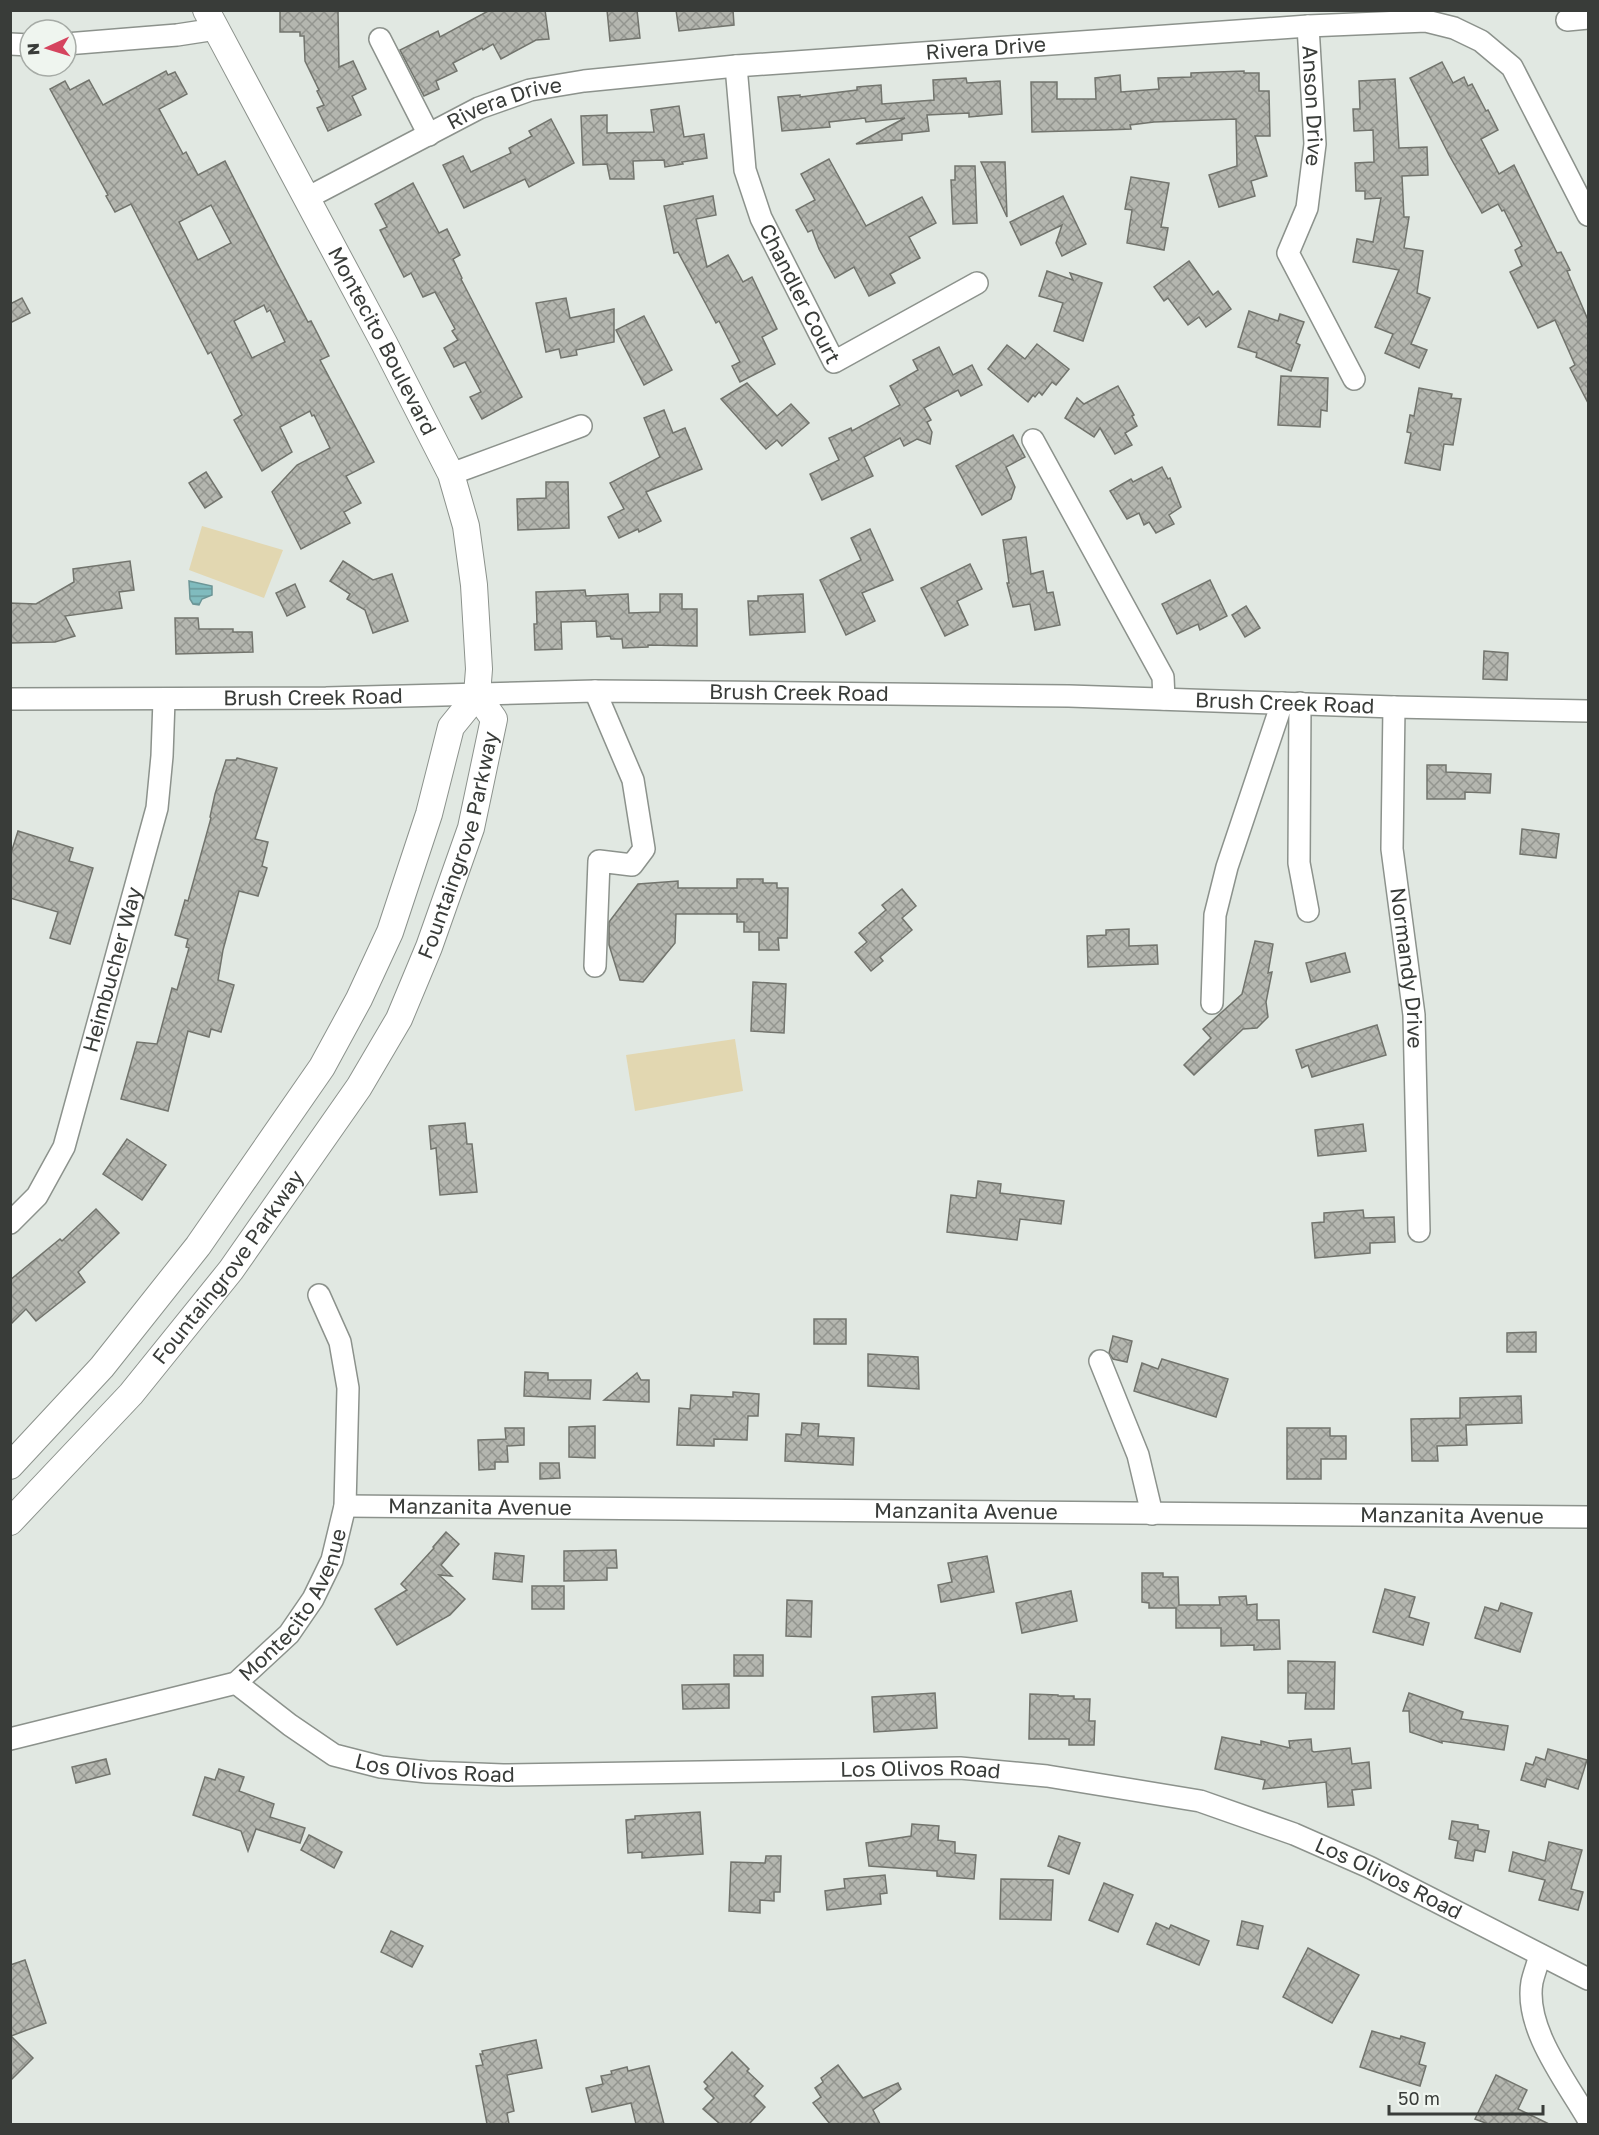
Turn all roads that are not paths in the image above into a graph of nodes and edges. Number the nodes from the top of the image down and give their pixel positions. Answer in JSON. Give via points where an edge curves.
{"nodes":[{"id":1,"x":1588,"y":18,"type":"edge"},
{"id":2,"x":211,"y":20,"type":"edge"},
{"id":3,"x":1567,"y":20,"type":"dead end"},
{"id":4,"x":1308,"y":26,"type":"junction"},
{"id":5,"x":380,"y":39,"type":"dead end"},
{"id":6,"x":78,"y":43,"type":"edge"},
{"id":7,"x":736,"y":66,"type":"junction"},
{"id":8,"x":429,"y":135,"type":"junction"},
{"id":9,"x":307,"y":198,"type":"junction"},
{"id":10,"x":1588,"y":215,"type":"edge"},
{"id":11,"x":977,"y":283,"type":"dead end"},
{"id":12,"x":1354,"y":379,"type":"dead end"},
{"id":13,"x":582,"y":426,"type":"dead end"},
{"id":14,"x":1033,"y":440,"type":"dead end"},
{"id":15,"x":451,"y":474,"type":"junction"},
{"id":16,"x":595,"y":691,"type":"junction"},
{"id":17,"x":477,"y":695,"type":"junction"},
{"id":18,"x":10,"y":699,"type":"edge"},
{"id":19,"x":1164,"y":699,"type":"junction"},
{"id":20,"x":164,"y":700,"type":"junction"},
{"id":21,"x":1291,"y":703,"type":"junction"},
{"id":22,"x":1394,"y":707,"type":"junction"},
{"id":23,"x":1588,"y":711,"type":"edge"},
{"id":24,"x":1308,"y":912,"type":"dead end"},
{"id":25,"x":595,"y":966,"type":"dead end"},
{"id":26,"x":1212,"y":1003,"type":"dead end"},
{"id":27,"x":10,"y":1222,"type":"edge"},
{"id":28,"x":1419,"y":1231,"type":"dead end"},
{"id":29,"x":319,"y":1295,"type":"dead end"},
{"id":30,"x":1100,"y":1361,"type":"dead end"},
{"id":31,"x":10,"y":1466,"type":"edge"},
{"id":32,"x":345,"y":1506,"type":"junction"},
{"id":33,"x":1152,"y":1514,"type":"junction"},
{"id":34,"x":1588,"y":1517,"type":"edge"},
{"id":35,"x":10,"y":1522,"type":"edge"},
{"id":36,"x":236,"y":1683,"type":"junction"},
{"id":37,"x":10,"y":1739,"type":"edge"},
{"id":38,"x":1540,"y":1954,"type":"junction"},
{"id":39,"x":1588,"y":1979,"type":"edge"},
{"id":40,"x":1588,"y":2119,"type":"edge"}],
"edges":[{"from":1,"to":3,"type":"street"},
{"from":2,"to":6,"type":"street","via":[[177,35]]},
{"from":2,"to":9,"type":"main road","name":"Montecito Boulevard"},
{"from":4,"to":7,"type":"street","name":"Rivera Drive"},
{"from":4,"to":10,"type":"street","name":"Rivera Drive","via":[[1426,21],[1482,41],[1512,67]]},
{"from":4,"to":12,"type":"street","name":"Anson Drive","via":[[1314,144],[1306,208],[1288,253]]},
{"from":5,"to":8,"type":"street"},
{"from":7,"to":8,"type":"street","name":"Rivera Drive","via":[[530,90],[478,108]]},
{"from":7,"to":11,"type":"street","name":"Chandler Court","via":[[745,170],[761,218],[834,362]]},
{"from":8,"to":9,"type":"street","name":"Rivera Drive"},
{"from":9,"to":15,"type":"main road","name":"Montecito Boulevard"},
{"from":13,"to":15,"type":"street"},
{"from":14,"to":19,"type":"street","via":[[1163,677]]},
{"from":15,"to":17,"type":"main road","name":"Montecito Boulevard","via":[[466,526],[474,585]]},
{"from":16,"to":17,"type":"street","name":"Brush Creek Road"},
{"from":16,"to":19,"type":"street","name":"Brush Creek Road"},
{"from":16,"to":25,"type":"street","via":[[633,780],[644,849],[632,866],[599,861]]},
{"from":17,"to":20,"type":"street","name":"Brush Creek Road"},
{"from":17,"to":31,"type":"main road","name":"Fountaingrove Parkway","via":[[451,727],[429,814],[390,932],[322,1067],[198,1246],[102,1367]]},
{"from":17,"to":35,"type":"main road","name":"Fountaingrove Parkway","via":[[494,719],[471,828],[399,1019],[359,1087],[231,1270],[131,1394]]},
{"from":18,"to":20,"type":"street","name":"Brush Creek Road"},
{"from":19,"to":21,"type":"street","name":"Brush Creek Road"},
{"from":20,"to":27,"type":"street","name":"Heimbucher Way","via":[[157,808],[64,1147],[38,1196]]},
{"from":21,"to":22,"type":"street","name":"Brush Creek Road"},
{"from":21,"to":24,"type":"street","via":[[1299,863]]},
{"from":21,"to":26,"type":"street","via":[[1227,867],[1215,915]]},
{"from":22,"to":23,"type":"street","name":"Brush Creek Road"},
{"from":22,"to":28,"type":"street","name":"Normandy Drive","via":[[1392,849],[1414,1015]]},
{"from":29,"to":32,"type":"street","name":"Montecito Avenue","via":[[340,1342],[348,1388]]},
{"from":30,"to":33,"type":"street","via":[[1138,1455]]},
{"from":32,"to":33,"type":"street","name":"Manzanita Avenue"},
{"from":32,"to":36,"type":"street","name":"Montecito Avenue","via":[[332,1560],[313,1599],[289,1634]]},
{"from":33,"to":34,"type":"street","name":"Manzanita Avenue"},
{"from":36,"to":37,"type":"street","name":"Montecito Avenue"},
{"from":36,"to":38,"type":"street","name":"Los Olivos Road","via":[[334,1755],[381,1767],[503,1775],[960,1768],[1047,1776],[1200,1801],[1294,1834],[1370,1867]]},
{"from":38,"to":39,"type":"street","name":"Los Olivos Road"},
{"from":38,"to":40,"type":"street","via":[[1532,1990],[1540,2034]]}]}
